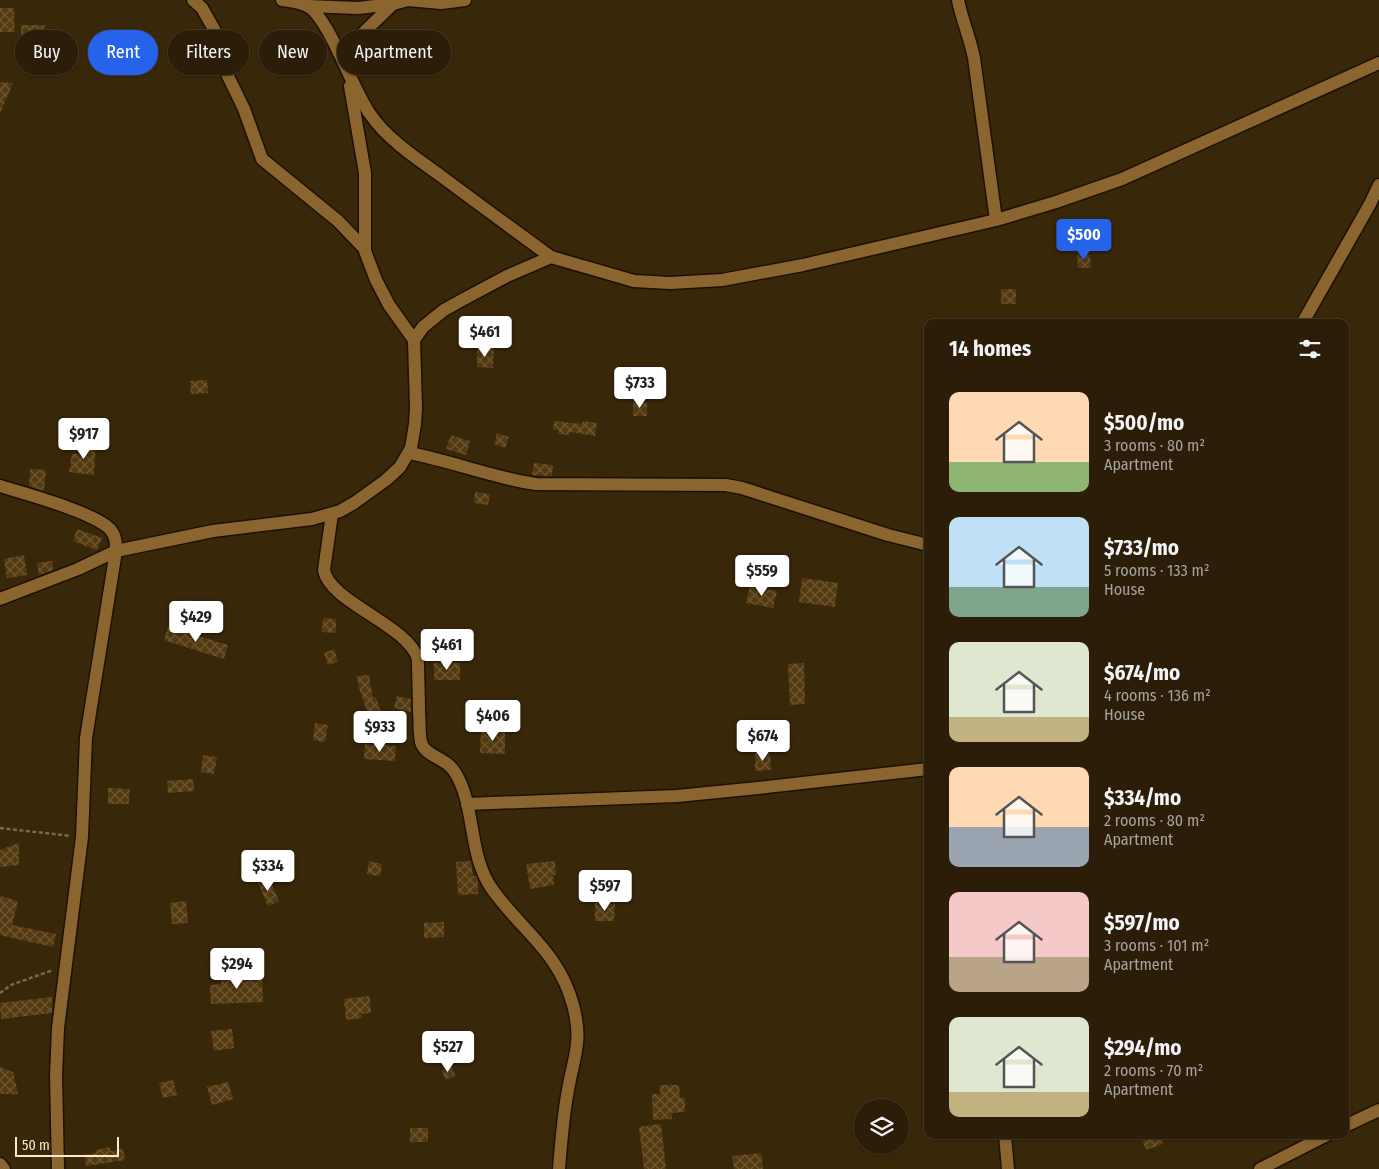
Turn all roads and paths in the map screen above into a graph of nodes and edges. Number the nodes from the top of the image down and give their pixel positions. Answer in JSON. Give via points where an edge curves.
{"nodes":[{"id":1,"x":193,"y":0,"type":"edge"},
{"id":2,"x":282,"y":0,"type":"edge"},
{"id":3,"x":465,"y":0,"type":"edge"},
{"id":4,"x":958,"y":0,"type":"edge"},
{"id":5,"x":393,"y":4,"type":"junction"},
{"id":6,"x":307,"y":6,"type":"junction"},
{"id":7,"x":366,"y":30,"type":"edge"},
{"id":8,"x":337,"y":49,"type":"edge"},
{"id":9,"x":1379,"y":63,"type":"edge"},
{"id":10,"x":349,"y":76,"type":"joint"},
{"id":11,"x":1379,"y":185,"type":"edge"},
{"id":12,"x":996,"y":220,"type":"junction"},
{"id":13,"x":364,"y":248,"type":"junction"},
{"id":14,"x":551,"y":257,"type":"junction"},
{"id":15,"x":1305,"y":319,"type":"edge"},
{"id":16,"x":414,"y":340,"type":"junction"},
{"id":17,"x":409,"y":453,"type":"junction"},
{"id":18,"x":0,"y":486,"type":"edge"},
{"id":19,"x":332,"y":514,"type":"junction"},
{"id":20,"x":924,"y":544,"type":"edge"},
{"id":21,"x":116,"y":552,"type":"junction"},
{"id":22,"x":0,"y":599,"type":"edge"},
{"id":23,"x":924,"y":769,"type":"edge"},
{"id":24,"x":466,"y":804,"type":"junction"},
{"id":25,"x":0,"y":828,"type":"edge"},
{"id":26,"x":82,"y":837,"type":"junction"},
{"id":27,"x":66,"y":965,"type":"junction"},
{"id":28,"x":0,"y":993,"type":"edge"},
{"id":29,"x":1379,"y":1110,"type":"edge"},
{"id":30,"x":1349,"y":1124,"type":"edge"},
{"id":31,"x":1005,"y":1139,"type":"edge"},
{"id":32,"x":1319,"y":1139,"type":"edge"},
{"id":33,"x":0,"y":1164,"type":"edge"},
{"id":34,"x":4,"y":1169,"type":"edge"},
{"id":35,"x":58,"y":1169,"type":"edge"},
{"id":36,"x":560,"y":1169,"type":"edge"},
{"id":37,"x":1008,"y":1169,"type":"edge"},
{"id":38,"x":1260,"y":1169,"type":"edge"}],
"edges":[{"from":1,"to":13,"type":"street","via":[[202,8],[215,31],[226,72],[262,159],[338,221]]},
{"from":2,"to":6,"type":"street"},
{"from":3,"to":5,"type":"street","via":[[408,0]]},
{"from":4,"to":12,"type":"street","via":[[974,58]]},
{"from":5,"to":6,"type":"street","via":[[358,8]]},
{"from":5,"to":7,"type":"street"},
{"from":6,"to":8,"type":"street","via":[[322,22]]},
{"from":9,"to":12,"type":"street","via":[[1129,176]]},
{"from":10,"to":13,"type":"street","via":[[364,167]]},
{"from":10,"to":14,"type":"street","via":[[371,116],[411,154]]},
{"from":11,"to":15,"type":"street"},
{"from":12,"to":14,"type":"street","via":[[803,265],[722,280],[634,281]]},
{"from":13,"to":16,"type":"street","via":[[379,288]]},
{"from":14,"to":16,"type":"street","via":[[444,310],[423,326]]},
{"from":16,"to":17,"type":"street","via":[[416,424]]},
{"from":17,"to":19,"type":"street","via":[[386,480]]},
{"from":17,"to":20,"type":"street","via":[[513,481],[536,484],[726,485]]},
{"from":18,"to":21,"type":"street","via":[[104,524],[116,540]]},
{"from":19,"to":21,"type":"street","via":[[213,531]]},
{"from":19,"to":24,"type":"street","via":[[325,577],[416,651],[421,743],[429,753],[444,760],[456,774]]},
{"from":21,"to":22,"type":"street"},
{"from":21,"to":26,"type":"street","via":[[86,738]]},
{"from":23,"to":24,"type":"street","via":[[677,796]]},
{"from":24,"to":36,"type":"street","via":[[482,870],[491,888],[554,962],[563,975],[574,1006],[579,1039],[566,1101]]},
{"from":25,"to":26,"type":"path"},
{"from":26,"to":27,"type":"street"},
{"from":27,"to":28,"type":"path","via":[[11,985]]},
{"from":27,"to":35,"type":"street","via":[[56,1053]]},
{"from":29,"to":30,"type":"street"},
{"from":31,"to":37,"type":"street"},
{"from":32,"to":38,"type":"street"},
{"from":33,"to":34,"type":"street"}]}
